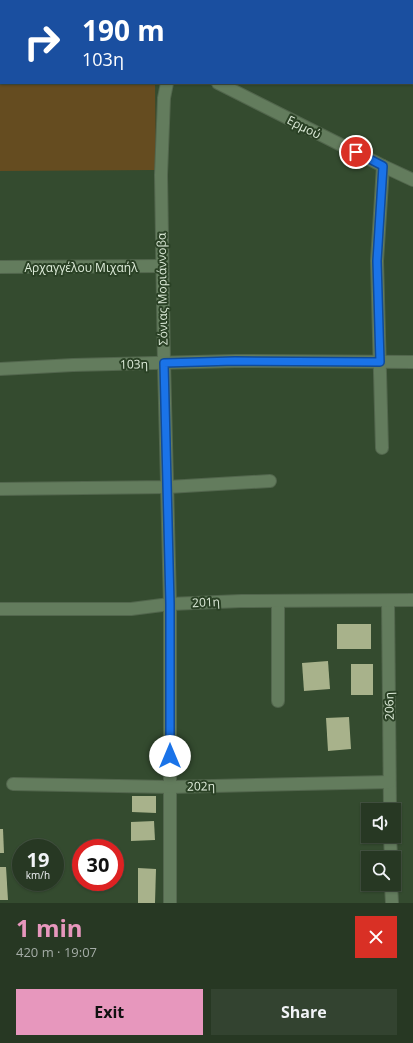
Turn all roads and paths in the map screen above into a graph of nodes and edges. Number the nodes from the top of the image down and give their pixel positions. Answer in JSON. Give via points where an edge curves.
{"nodes":[{"id":1,"x":167,"y":84,"type":"edge"},
{"id":2,"x":220,"y":84,"type":"edge"},
{"id":3,"x":383,"y":166,"type":"junction"},
{"id":4,"x":413,"y":180,"type":"edge"},
{"id":5,"x":162,"y":266,"type":"junction"},
{"id":6,"x":0,"y":267,"type":"edge"},
{"id":7,"x":380,"y":362,"type":"junction"},
{"id":8,"x":413,"y":362,"type":"edge"},
{"id":9,"x":164,"y":363,"type":"junction"},
{"id":10,"x":0,"y":369,"type":"edge"},
{"id":11,"x":382,"y":448,"type":"dead end"},
{"id":12,"x":270,"y":481,"type":"dead end"},
{"id":13,"x":168,"y":486,"type":"junction"},
{"id":14,"x":0,"y":489,"type":"edge"},
{"id":15,"x":413,"y":600,"type":"edge"},
{"id":16,"x":278,"y":601,"type":"junction"},
{"id":17,"x":388,"y":601,"type":"junction"},
{"id":18,"x":170,"y":604,"type":"junction"},
{"id":19,"x":0,"y":609,"type":"edge"},
{"id":20,"x":278,"y":701,"type":"dead end"},
{"id":21,"x":389,"y":782,"type":"junction"},
{"id":22,"x":12,"y":784,"type":"dead end"},
{"id":23,"x":170,"y":787,"type":"junction"},
{"id":24,"x":390,"y":803,"type":"edge"},
{"id":25,"x":391,"y":891,"type":"edge"},
{"id":26,"x":170,"y":903,"type":"edge"},
{"id":27,"x":392,"y":903,"type":"edge"}],
"edges":[{"from":1,"to":5,"type":"street","name":"Σόνιας Μοριάννοβα","via":[[161,175]]},
{"from":2,"to":3,"type":"street","name":"Ερμού"},
{"from":3,"to":4,"type":"street","name":"Ερμού"},
{"from":3,"to":7,"type":"street","via":[[377,261]]},
{"from":5,"to":6,"type":"street","name":"Αρχαγγέλου Μιχαήλ"},
{"from":5,"to":9,"type":"street","name":"Σόνιας Μοριάννοβα"},
{"from":7,"to":8,"type":"street","name":"103η"},
{"from":7,"to":9,"type":"street","name":"103η"},
{"from":7,"to":11,"type":"street"},
{"from":9,"to":10,"type":"street","name":"103η"},
{"from":9,"to":13,"type":"street","name":"Σόνιας Μοριάννοβα"},
{"from":12,"to":13,"type":"street"},
{"from":13,"to":14,"type":"street"},
{"from":13,"to":18,"type":"street","name":"Σόνιας Μοριάννοβα"},
{"from":15,"to":17,"type":"street","name":"201η"},
{"from":16,"to":17,"type":"street","name":"201η"},
{"from":16,"to":18,"type":"street","name":"201η"},
{"from":16,"to":20,"type":"street"},
{"from":17,"to":21,"type":"street","name":"206η"},
{"from":18,"to":19,"type":"street","name":"201η","via":[[131,609]]},
{"from":18,"to":23,"type":"street","name":"Σόνιας Μοριάννοβα"},
{"from":21,"to":23,"type":"street","name":"202η"},
{"from":21,"to":24,"type":"street","name":"206η"},
{"from":22,"to":23,"type":"street","name":"202η"},
{"from":23,"to":26,"type":"street","name":"Σόνιας Μοριάννοβα"},
{"from":25,"to":27,"type":"street"}]}
